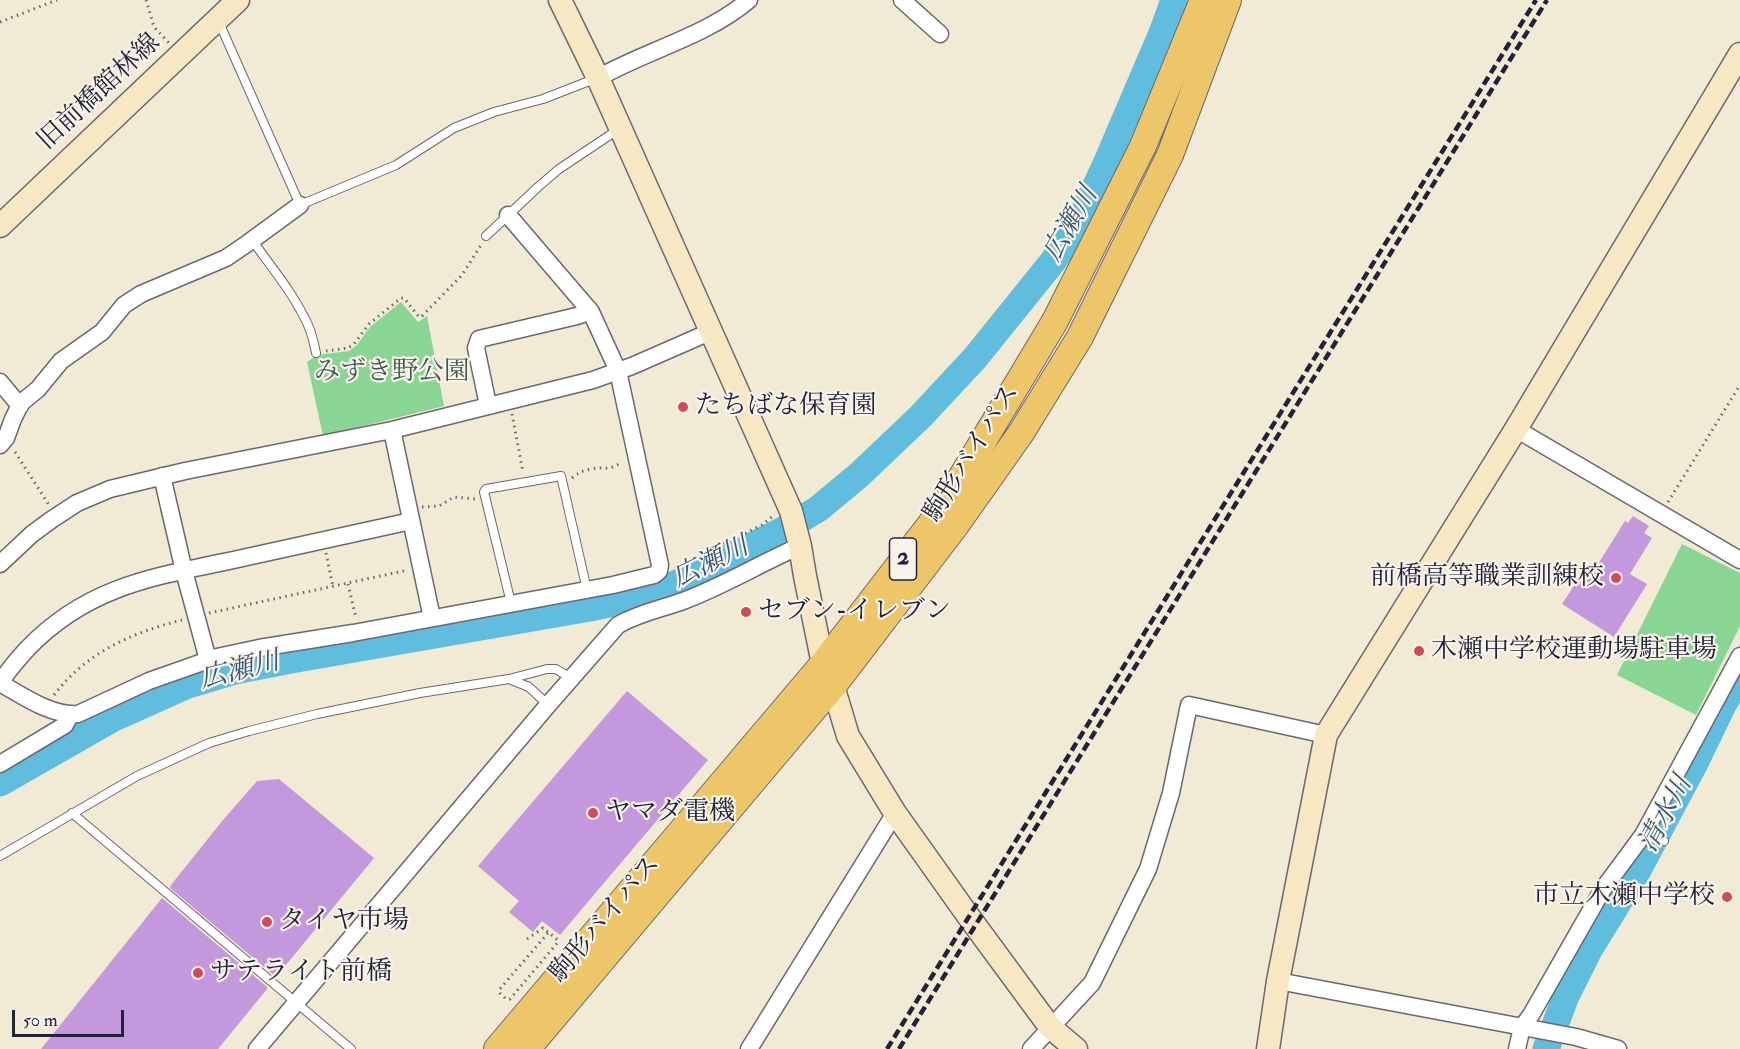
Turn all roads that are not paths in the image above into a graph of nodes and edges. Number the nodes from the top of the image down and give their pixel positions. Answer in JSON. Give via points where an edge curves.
{"nodes":[{"id":1,"x":238,"y":0,"type":"edge"},
{"id":2,"x":560,"y":0,"type":"edge"},
{"id":3,"x":750,"y":0,"type":"edge"},
{"id":4,"x":903,"y":0,"type":"edge"},
{"id":5,"x":1203,"y":0,"type":"edge"},
{"id":6,"x":1228,"y":0,"type":"edge"},
{"id":7,"x":218,"y":20,"type":"junction"},
{"id":8,"x":940,"y":34,"type":"dead end"},
{"id":9,"x":1740,"y":54,"type":"edge"},
{"id":10,"x":598,"y":78,"type":"junction"},
{"id":11,"x":620,"y":129,"type":"junction"},
{"id":12,"x":300,"y":205,"type":"junction"},
{"id":13,"x":508,"y":215,"type":"junction"},
{"id":14,"x":0,"y":226,"type":"edge"},
{"id":15,"x":486,"y":236,"type":"road end"},
{"id":16,"x":252,"y":240,"type":"junction"},
{"id":17,"x":589,"y":309,"type":"junction"},
{"id":18,"x":712,"y":331,"type":"junction"},
{"id":19,"x":316,"y":352,"type":"road end"},
{"id":20,"x":618,"y":371,"type":"junction"},
{"id":21,"x":0,"y":382,"type":"edge"},
{"id":22,"x":488,"y":405,"type":"junction"},
{"id":23,"x":20,"y":406,"type":"junction"},
{"id":24,"x":1516,"y":429,"type":"junction"},
{"id":25,"x":392,"y":430,"type":"junction"},
{"id":26,"x":3,"y":442,"type":"edge"},
{"id":27,"x":162,"y":476,"type":"junction"},
{"id":28,"x":411,"y":521,"type":"junction"},
{"id":29,"x":799,"y":541,"type":"junction"},
{"id":30,"x":1740,"y":560,"type":"edge"},
{"id":31,"x":0,"y":564,"type":"edge"},
{"id":32,"x":184,"y":571,"type":"junction"},
{"id":33,"x":587,"y":590,"type":"junction"},
{"id":34,"x":511,"y":603,"type":"junction"},
{"id":35,"x":432,"y":618,"type":"junction"},
{"id":36,"x":1740,"y":656,"type":"edge"},
{"id":37,"x":208,"y":660,"type":"junction"},
{"id":38,"x":828,"y":675,"type":"junction"},
{"id":39,"x":571,"y":678,"type":"junction"},
{"id":40,"x":509,"y":679,"type":"junction"},
{"id":41,"x":0,"y":683,"type":"edge"},
{"id":42,"x":548,"y":705,"type":"junction"},
{"id":43,"x":70,"y":715,"type":"junction"},
{"id":44,"x":1326,"y":735,"type":"junction"},
{"id":45,"x":0,"y":765,"type":"edge"},
{"id":46,"x":72,"y":813,"type":"junction"},
{"id":47,"x":895,"y":813,"type":"junction"},
{"id":48,"x":1641,"y":835,"type":"junction"},
{"id":49,"x":1664,"y":841,"type":"dead end"},
{"id":50,"x":0,"y":856,"type":"edge"},
{"id":51,"x":1278,"y":981,"type":"junction"},
{"id":52,"x":296,"y":1002,"type":"junction"},
{"id":53,"x":1050,"y":1027,"type":"junction"},
{"id":54,"x":1522,"y":1027,"type":"junction"},
{"id":55,"x":257,"y":1049,"type":"edge"},
{"id":56,"x":351,"y":1049,"type":"edge"},
{"id":57,"x":497,"y":1049,"type":"edge"},
{"id":58,"x":527,"y":1049,"type":"edge"},
{"id":59,"x":749,"y":1049,"type":"edge"},
{"id":60,"x":1031,"y":1049,"type":"edge"},
{"id":61,"x":1076,"y":1049,"type":"edge"},
{"id":62,"x":1268,"y":1049,"type":"edge"},
{"id":63,"x":1517,"y":1049,"type":"edge"},
{"id":64,"x":1618,"y":1049,"type":"edge"}],
"edges":[{"from":1,"to":7,"type":"street","name":"旧前橋館林線"},
{"from":2,"to":10,"type":"street"},
{"from":3,"to":10,"type":"street","via":[[694,35]]},
{"from":4,"to":8,"type":"street"},
{"from":5,"to":38,"type":"main road","name":"駒形バイパス","number":"2","via":[[1143,146],[1055,321],[943,508]]},
{"from":6,"to":38,"type":"main road","name":"駒形バイパス","number":"2","via":[[1170,155],[1080,337],[1021,433],[956,525]]},
{"from":7,"to":12,"type":"lane"},
{"from":7,"to":14,"type":"street","name":"旧前橋館林線"},
{"from":9,"to":24,"type":"street"},
{"from":10,"to":11,"type":"street"},
{"from":10,"to":12,"type":"lane","via":[[454,128],[396,165]]},
{"from":11,"to":13,"type":"lane","via":[[559,169]]},
{"from":11,"to":18,"type":"street"},
{"from":12,"to":16,"type":"street"},
{"from":13,"to":15,"type":"lane"},
{"from":13,"to":17,"type":"street"},
{"from":16,"to":19,"type":"lane","via":[[300,309]]},
{"from":16,"to":23,"type":"street","via":[[225,258],[124,305],[102,332],[61,361]]},
{"from":17,"to":20,"type":"street"},
{"from":17,"to":22,"type":"street","via":[[578,316],[480,339],[476,348]]},
{"from":18,"to":20,"type":"street"},
{"from":18,"to":29,"type":"street","via":[[789,508]]},
{"from":20,"to":22,"type":"street"},
{"from":20,"to":33,"type":"street","via":[[660,565],[654,575]]},
{"from":21,"to":23,"type":"street"},
{"from":22,"to":25,"type":"street"},
{"from":23,"to":26,"type":"street"},
{"from":24,"to":30,"type":"street"},
{"from":24,"to":44,"type":"street"},
{"from":25,"to":27,"type":"street"},
{"from":25,"to":28,"type":"street"},
{"from":27,"to":31,"type":"street","via":[[110,489],[77,503],[32,534]]},
{"from":27,"to":32,"type":"street"},
{"from":28,"to":32,"type":"street"},
{"from":28,"to":35,"type":"street"},
{"from":29,"to":38,"type":"street"},
{"from":29,"to":39,"type":"street","via":[[700,594],[633,616],[618,625]]},
{"from":32,"to":37,"type":"street"},
{"from":32,"to":41,"type":"street","via":[[121,586],[83,604],[39,637]]},
{"from":33,"to":34,"type":"street"},
{"from":33,"to":34,"type":"lane","via":[[561,476],[525,482],[483,492]]},
{"from":34,"to":35,"type":"street"},
{"from":35,"to":37,"type":"street"},
{"from":36,"to":48,"type":"street"},
{"from":37,"to":43,"type":"street"},
{"from":38,"to":47,"type":"street","via":[[848,736]]},
{"from":38,"to":57,"type":"main road","name":"駒形バイパス","number":"2"},
{"from":38,"to":58,"type":"main road","name":"駒形バイパス","number":"2"},
{"from":39,"to":40,"type":"lane","via":[[556,669],[547,669]]},
{"from":39,"to":42,"type":"street"},
{"from":40,"to":42,"type":"lane","via":[[529,687]]},
{"from":40,"to":46,"type":"lane","via":[[408,695],[249,730],[209,743],[136,776]]},
{"from":41,"to":43,"type":"street","via":[[36,704]]},
{"from":42,"to":52,"type":"street"},
{"from":43,"to":45,"type":"street","via":[[65,725]]},
{"from":44,"to":51,"type":"street"},
{"from":44,"to":53,"type":"street","via":[[1189,705],[1171,793],[1148,869],[1092,983]]},
{"from":46,"to":50,"type":"lane"},
{"from":46,"to":52,"type":"lane"},
{"from":47,"to":53,"type":"street"},
{"from":47,"to":59,"type":"street"},
{"from":48,"to":49,"type":"lane"},
{"from":48,"to":54,"type":"street","via":[[1602,889]]},
{"from":51,"to":54,"type":"street"},
{"from":51,"to":62,"type":"street"},
{"from":52,"to":55,"type":"street"},
{"from":52,"to":56,"type":"lane"},
{"from":53,"to":60,"type":"street"},
{"from":53,"to":61,"type":"street"},
{"from":54,"to":63,"type":"street"},
{"from":54,"to":64,"type":"street"}]}
